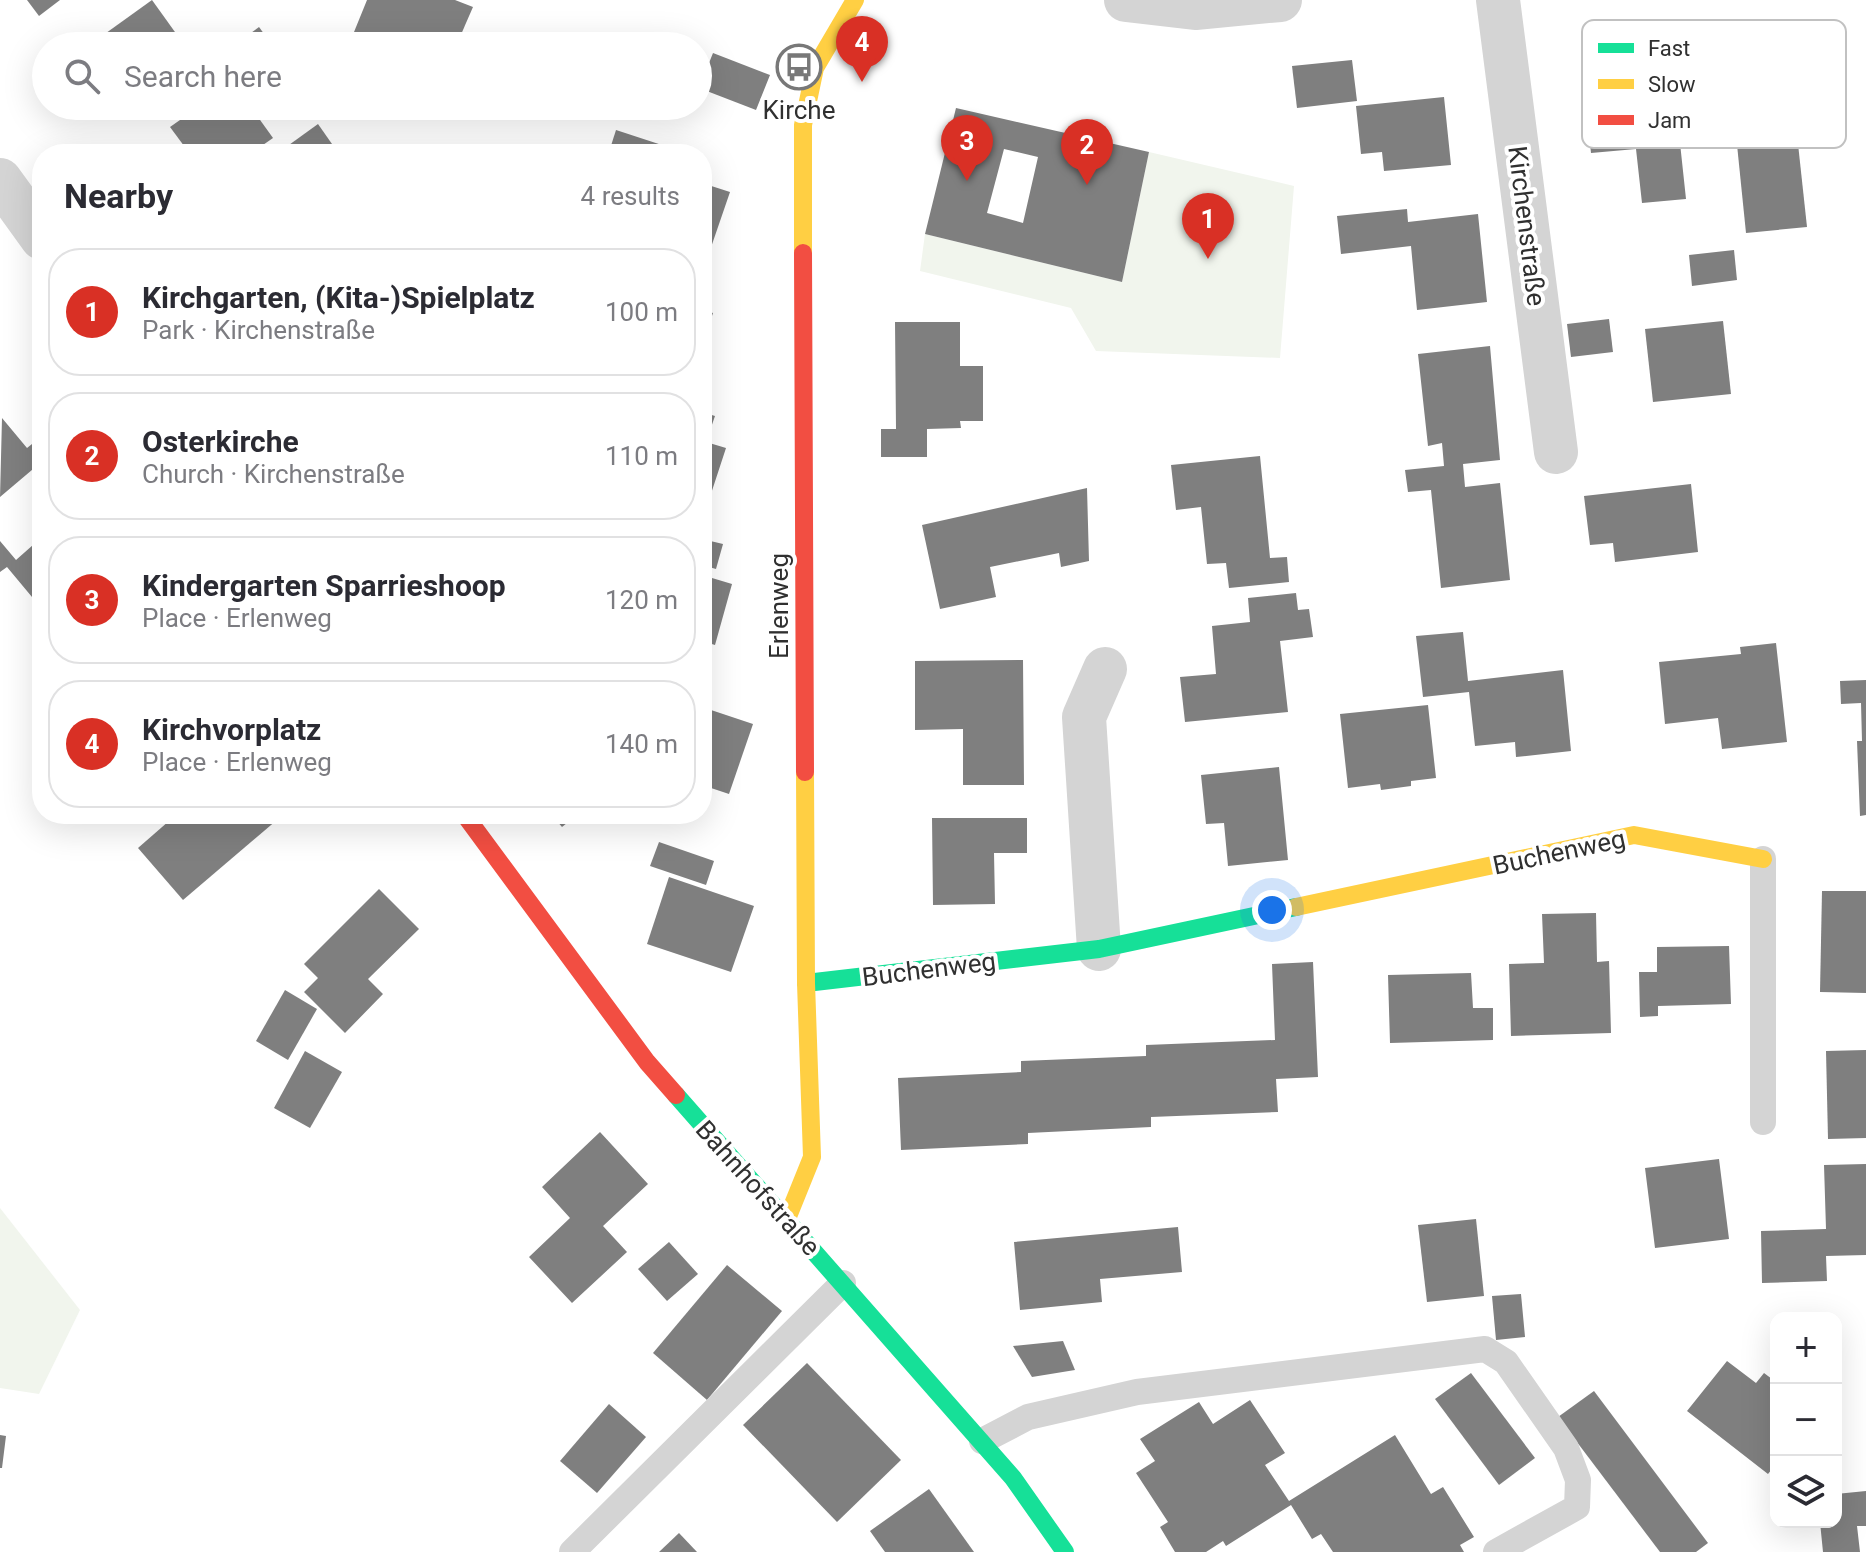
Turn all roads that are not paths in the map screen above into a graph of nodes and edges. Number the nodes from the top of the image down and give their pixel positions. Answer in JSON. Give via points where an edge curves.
{"nodes":[{"id":1,"x":855,"y":0,"type":"edge"},
{"id":2,"x":1126,"y":0,"type":"edge"},
{"id":3,"x":1280,"y":0,"type":"edge"},
{"id":4,"x":1498,"y":0,"type":"edge"},
{"id":5,"x":0,"y":180,"type":"edge"},
{"id":6,"x":32,"y":224,"type":"edge"},
{"id":7,"x":1556,"y":452,"type":"dead end"},
{"id":8,"x":1105,"y":669,"type":"dead end"},
{"id":9,"x":471,"y":824,"type":"edge"},
{"id":10,"x":1763,"y":859,"type":"joint"},
{"id":11,"x":1099,"y":949,"type":"junction"},
{"id":12,"x":806,"y":983,"type":"junction"},
{"id":13,"x":1763,"y":1122,"type":"dead end"},
{"id":14,"x":787,"y":1219,"type":"junction"},
{"id":15,"x":843,"y":1283,"type":"junction"},
{"id":16,"x":982,"y":1441,"type":"junction"},
{"id":17,"x":572,"y":1552,"type":"edge"},
{"id":18,"x":1065,"y":1552,"type":"edge"},
{"id":19,"x":1496,"y":1552,"type":"edge"}],
"edges":[{"from":1,"to":12,"type":"street","name":"Erlenweg","via":[[815,68],[803,125]]},
{"from":2,"to":3,"type":"street","via":[[1195,8]]},
{"from":4,"to":7,"type":"street","name":"Kirchenstraße"},
{"from":5,"to":6,"type":"street"},
{"from":8,"to":11,"type":"street","via":[[1084,717]]},
{"from":9,"to":14,"type":"street","name":"Bahnhofstraße","via":[[647,1062]]},
{"from":10,"to":11,"type":"street","name":"Buchenweg","via":[[1634,835]]},
{"from":10,"to":13,"type":"lane","name":"Buchenweg"},
{"from":11,"to":12,"type":"street","name":"Buchenweg"},
{"from":12,"to":14,"type":"street","name":"Erlenweg","via":[[812,1157]]},
{"from":14,"to":15,"type":"street","name":"Bahnhofstraße"},
{"from":15,"to":16,"type":"street","name":"Bahnhofstraße"},
{"from":15,"to":17,"type":"lane"},
{"from":16,"to":18,"type":"street","name":"Bahnhofstraße"},
{"from":16,"to":19,"type":"lane","via":[[1028,1417],[1137,1392],[1485,1349],[1506,1362],[1566,1448],[1578,1480],[1577,1507]]}]}
